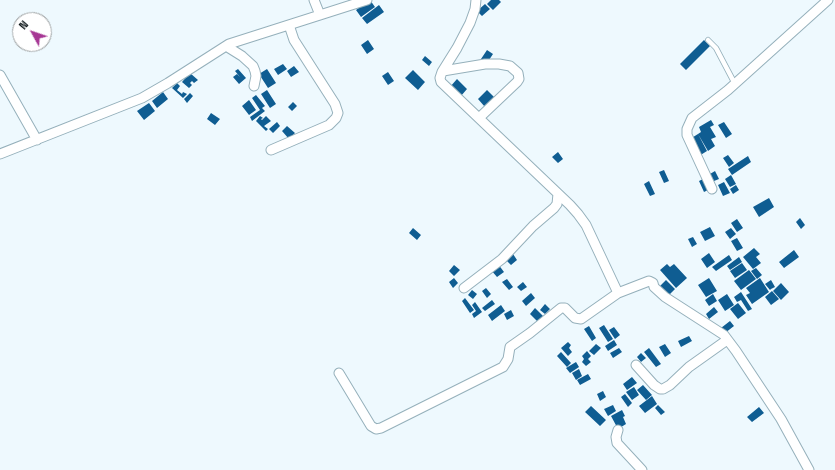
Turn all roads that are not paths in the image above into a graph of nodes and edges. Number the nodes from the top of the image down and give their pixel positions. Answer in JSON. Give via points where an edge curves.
{"nodes":[{"id":1,"x":367,"y":0,"type":"edge"},
{"id":2,"x":476,"y":0,"type":"edge"},
{"id":3,"x":828,"y":0,"type":"edge"},
{"id":4,"x":317,"y":8,"type":"edge"},
{"id":5,"x":289,"y":25,"type":"junction"},
{"id":6,"x":708,"y":40,"type":"dead end"},
{"id":7,"x":226,"y":46,"type":"junction"},
{"id":8,"x":443,"y":71,"type":"junction"},
{"id":9,"x":0,"y":75,"type":"edge"},
{"id":10,"x":735,"y":84,"type":"junction"},
{"id":11,"x":254,"y":86,"type":"dead end"},
{"id":12,"x":479,"y":118,"type":"junction"},
{"id":13,"x":35,"y":135,"type":"junction"},
{"id":14,"x":271,"y":150,"type":"dead end"},
{"id":15,"x":0,"y":154,"type":"edge"},
{"id":16,"x":712,"y":189,"type":"dead end"},
{"id":17,"x":558,"y":194,"type":"junction"},
{"id":18,"x":464,"y":288,"type":"dead end"},
{"id":19,"x":618,"y":293,"type":"junction"},
{"id":20,"x":727,"y":340,"type":"junction"},
{"id":21,"x":636,"y":365,"type":"dead end"},
{"id":22,"x":339,"y":373,"type":"dead end"},
{"id":23,"x":618,"y":430,"type":"dead end"},
{"id":24,"x":642,"y":470,"type":"edge"},
{"id":25,"x":809,"y":470,"type":"edge"}],
"edges":[{"from":1,"to":4,"type":"street"},
{"from":2,"to":8,"type":"street","via":[[470,23]]},
{"from":3,"to":10,"type":"street"},
{"from":4,"to":5,"type":"street"},
{"from":5,"to":7,"type":"street"},
{"from":5,"to":14,"type":"street","via":[[294,40],[335,104],[338,113],[329,125]]},
{"from":6,"to":10,"type":"lane","via":[[716,48]]},
{"from":7,"to":11,"type":"street","via":[[252,66],[256,76]]},
{"from":7,"to":13,"type":"street","via":[[142,98]]},
{"from":8,"to":12,"type":"street","via":[[440,78],[444,86]]},
{"from":8,"to":12,"type":"street","via":[[499,64],[510,66],[518,73],[517,82]]},
{"from":9,"to":13,"type":"street"},
{"from":10,"to":16,"type":"street","via":[[692,118],[687,129],[686,135]]},
{"from":12,"to":17,"type":"street"},
{"from":13,"to":15,"type":"street"},
{"from":17,"to":18,"type":"street","via":[[554,208],[502,259]]},
{"from":17,"to":19,"type":"street","via":[[586,225]]},
{"from":19,"to":20,"type":"street","via":[[645,281],[652,282],[665,297],[724,335]]},
{"from":19,"to":22,"type":"street","via":[[581,319],[575,318],[565,308],[561,308],[510,346],[508,359],[503,367],[381,428],[371,426]]},
{"from":20,"to":21,"type":"street","via":[[663,389],[654,385]]},
{"from":20,"to":25,"type":"street","via":[[781,419]]},
{"from":23,"to":24,"type":"street","via":[[617,443]]}]}
